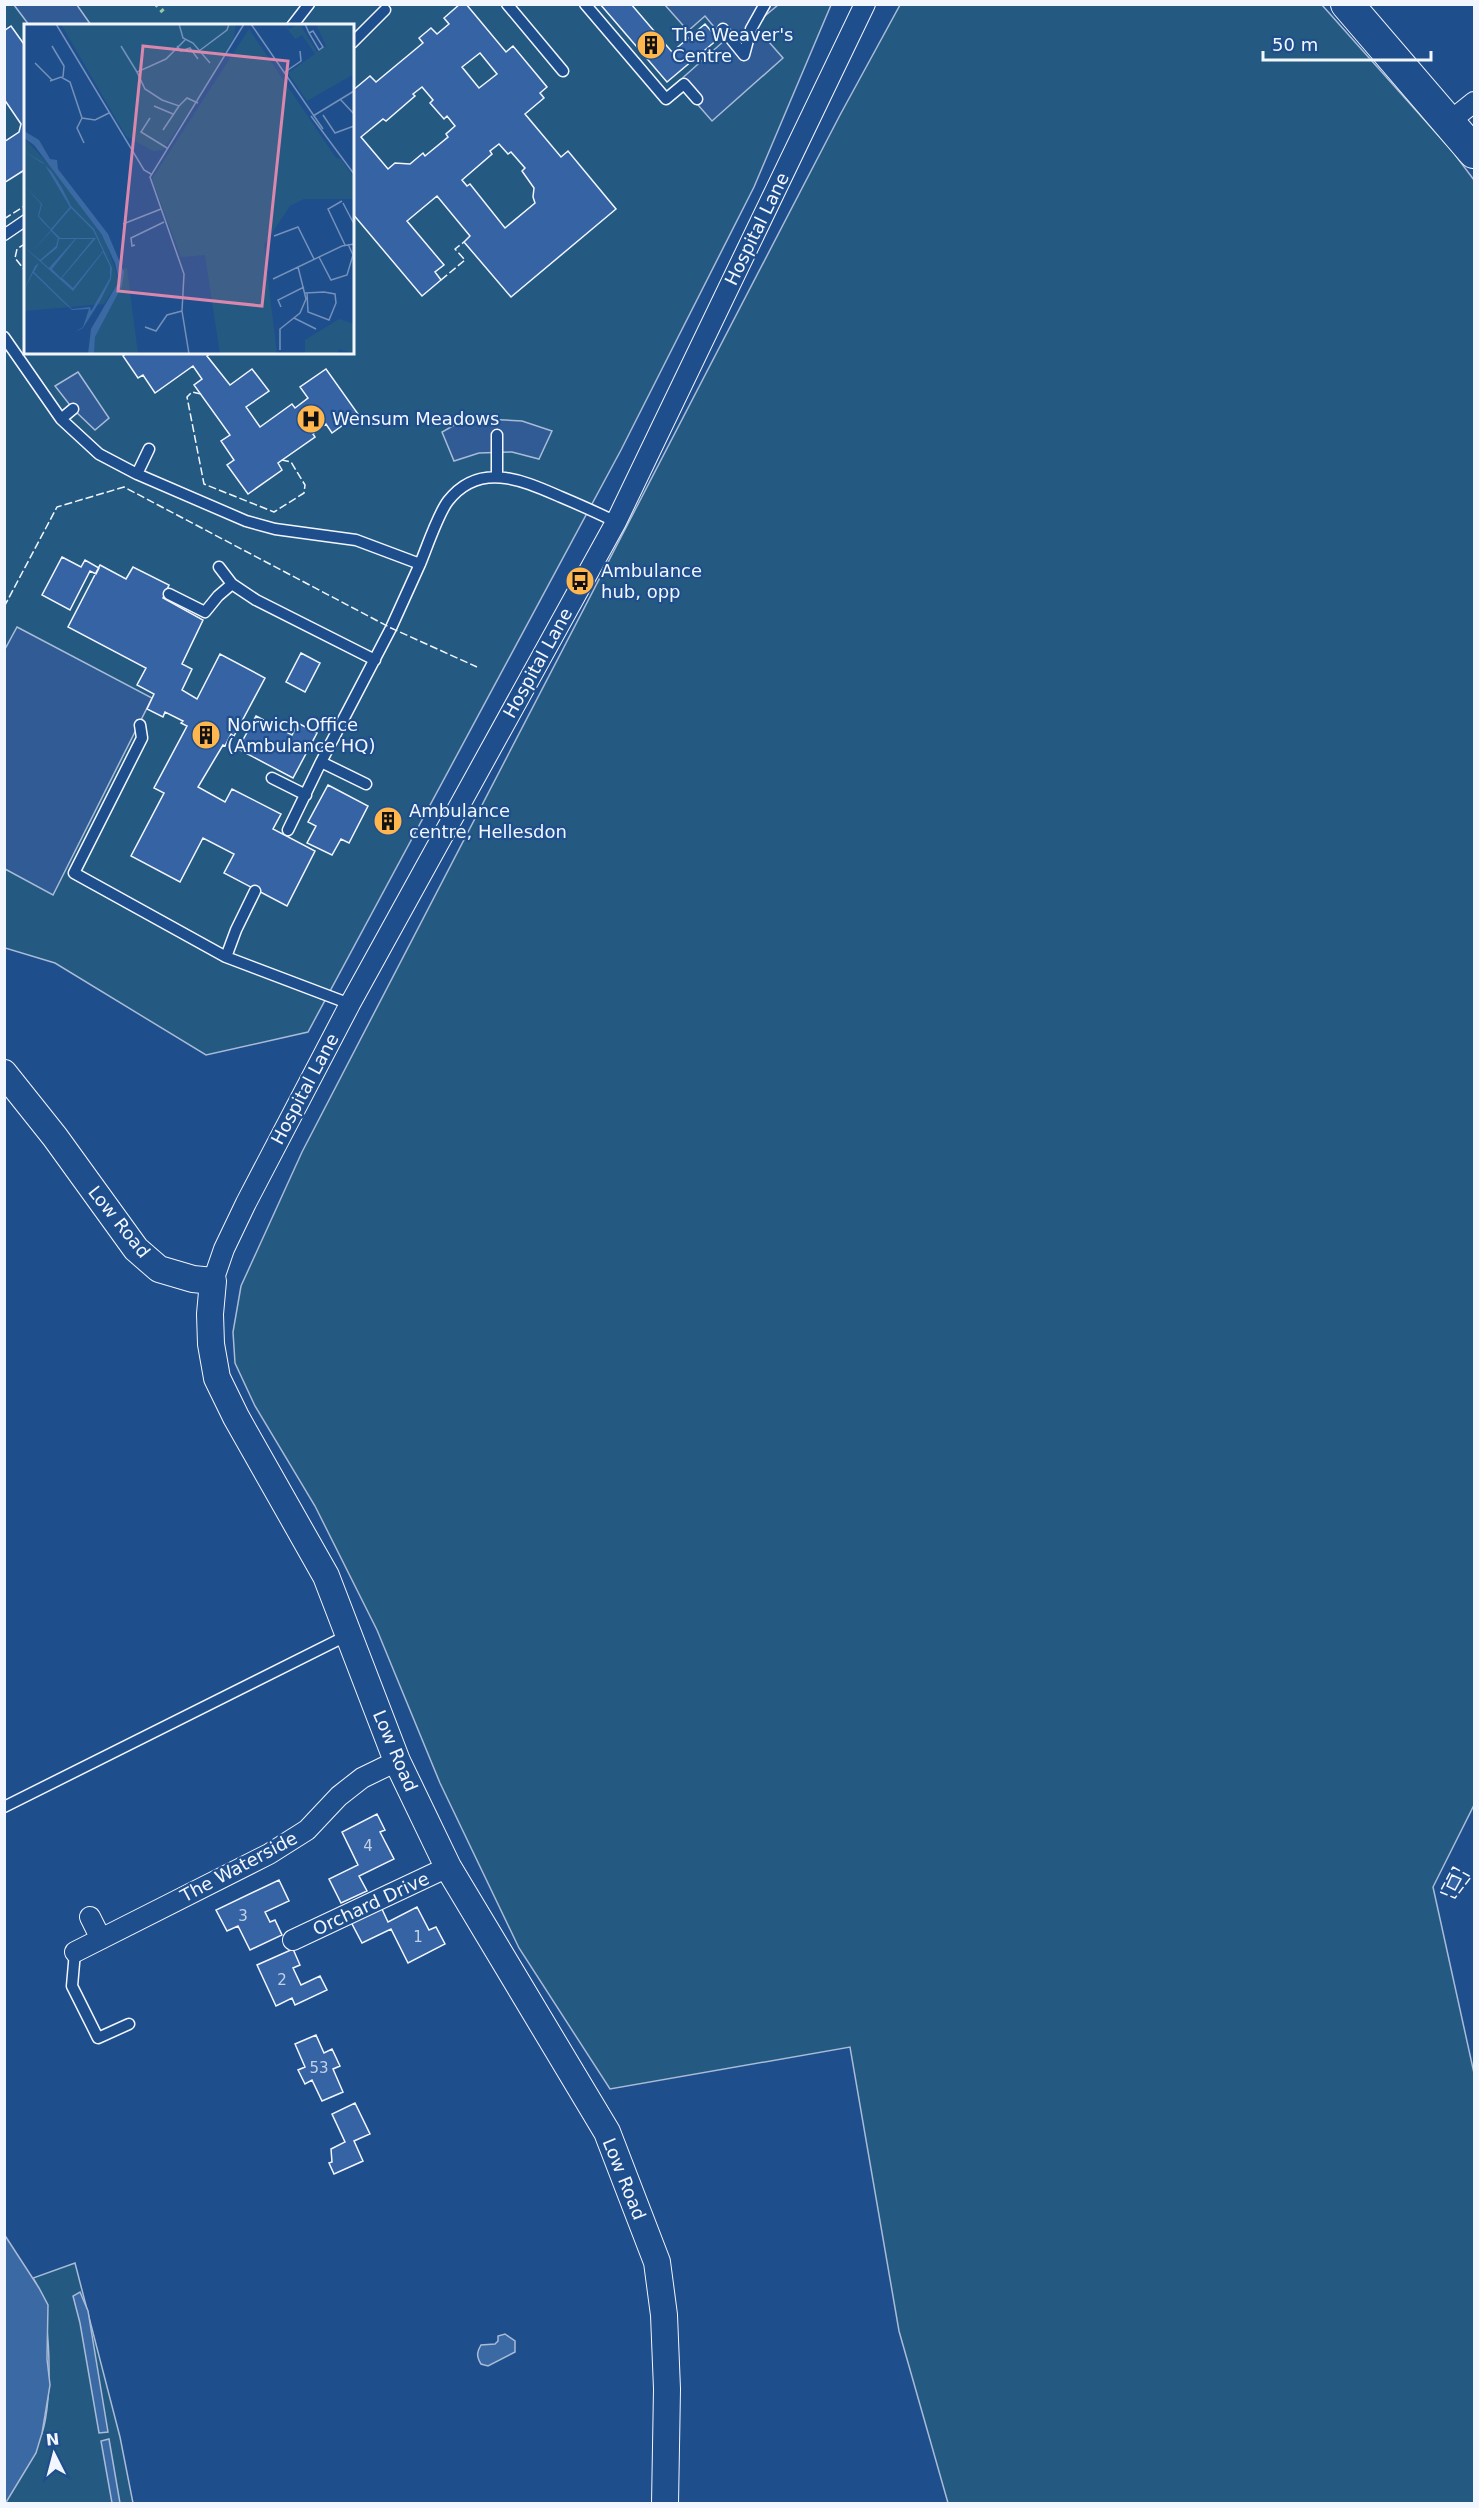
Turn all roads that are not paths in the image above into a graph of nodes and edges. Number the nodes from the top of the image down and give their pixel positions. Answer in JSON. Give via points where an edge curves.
{"nodes":[{"id":1,"x":309,"y":4,"type":"edge"},
{"id":2,"x":507,"y":4,"type":"edge"},
{"id":3,"x":585,"y":4,"type":"edge"},
{"id":4,"x":765,"y":4,"type":"edge"},
{"id":5,"x":865,"y":4,"type":"edge"},
{"id":6,"x":1347,"y":4,"type":"edge"},
{"id":7,"x":385,"y":6,"type":"edge"},
{"id":8,"x":294,"y":24,"type":"edge"},
{"id":9,"x":723,"y":29,"type":"dead end"},
{"id":10,"x":354,"y":41,"type":"edge"},
{"id":11,"x":563,"y":71,"type":"dead end"},
{"id":12,"x":697,"y":99,"type":"dead end"},
{"id":13,"x":1474,"y":102,"type":"edge"},
{"id":14,"x":1449,"y":122,"type":"junction"},
{"id":15,"x":1474,"y":152,"type":"edge"},
{"id":16,"x":24,"y":221,"type":"edge"},
{"id":17,"x":4,"y":235,"type":"edge"},
{"id":18,"x":4,"y":337,"type":"edge"},
{"id":19,"x":73,"y":410,"type":"dead end"},
{"id":20,"x":61,"y":419,"type":"junction"},
{"id":21,"x":497,"y":435,"type":"dead end"},
{"id":22,"x":148,"y":449,"type":"dead end"},
{"id":23,"x":137,"y":474,"type":"junction"},
{"id":24,"x":497,"y":477,"type":"junction"},
{"id":25,"x":616,"y":522,"type":"junction"},
{"id":26,"x":420,"y":564,"type":"junction"},
{"id":27,"x":219,"y":567,"type":"dead end"},
{"id":28,"x":231,"y":584,"type":"junction"},
{"id":29,"x":169,"y":594,"type":"dead end"},
{"id":30,"x":375,"y":660,"type":"junction"},
{"id":31,"x":140,"y":725,"type":"dead end"},
{"id":32,"x":321,"y":762,"type":"junction"},
{"id":33,"x":272,"y":778,"type":"dead end"},
{"id":34,"x":366,"y":784,"type":"dead end"},
{"id":35,"x":306,"y":795,"type":"junction"},
{"id":36,"x":288,"y":830,"type":"dead end"},
{"id":37,"x":255,"y":891,"type":"dead end"},
{"id":38,"x":226,"y":957,"type":"junction"},
{"id":39,"x":350,"y":1004,"type":"junction"},
{"id":40,"x":4,"y":1073,"type":"edge"},
{"id":41,"x":213,"y":1281,"type":"junction"},
{"id":42,"x":348,"y":1635,"type":"junction"},
{"id":43,"x":397,"y":1761,"type":"junction"},
{"id":44,"x":4,"y":1807,"type":"edge"},
{"id":45,"x":448,"y":1867,"type":"junction"},
{"id":46,"x":90,"y":1917,"type":"dead end"},
{"id":47,"x":101,"y":1939,"type":"junction"},
{"id":48,"x":293,"y":1940,"type":"dead end"},
{"id":49,"x":75,"y":1952,"type":"joint"},
{"id":50,"x":129,"y":2024,"type":"dead end"},
{"id":51,"x":665,"y":2504,"type":"edge"}],
"edges":[{"from":1,"to":8,"type":"lane"},
{"from":2,"to":11,"type":"lane"},
{"from":3,"to":12,"type":"lane","via":[[666,99],[684,84]]},
{"from":4,"to":9,"type":"lane","via":[[751,28],[744,55]]},
{"from":5,"to":25,"type":"street","name":"Hospital Lane"},
{"from":6,"to":14,"type":"main road"},
{"from":7,"to":10,"type":"lane"},
{"from":13,"to":14,"type":"street"},
{"from":14,"to":15,"type":"main road"},
{"from":16,"to":17,"type":"lane"},
{"from":18,"to":20,"type":"lane"},
{"from":19,"to":20,"type":"lane"},
{"from":20,"to":23,"type":"lane","via":[[99,454]]},
{"from":21,"to":24,"type":"lane"},
{"from":22,"to":23,"type":"lane"},
{"from":23,"to":26,"type":"lane","via":[[246,521],[275,530],[356,540]]},
{"from":24,"to":25,"type":"lane","via":[[520,479]]},
{"from":24,"to":26,"type":"lane","via":[[462,487],[447,502]]},
{"from":25,"to":39,"type":"street","name":"Hospital Lane"},
{"from":26,"to":30,"type":"lane"},
{"from":27,"to":28,"type":"lane"},
{"from":28,"to":29,"type":"lane","via":[[205,612]]},
{"from":28,"to":30,"type":"lane"},
{"from":30,"to":32,"type":"lane"},
{"from":31,"to":38,"type":"lane","via":[[142,738],[74,873]]},
{"from":32,"to":34,"type":"lane"},
{"from":32,"to":35,"type":"lane"},
{"from":33,"to":35,"type":"lane"},
{"from":35,"to":36,"type":"lane"},
{"from":37,"to":38,"type":"lane"},
{"from":38,"to":39,"type":"lane"},
{"from":39,"to":41,"type":"street","name":"Hospital Lane","via":[[246,1203]]},
{"from":40,"to":41,"type":"street","name":"Low Road","via":[[136,1249],[159,1269]]},
{"from":41,"to":42,"type":"street","name":"Low Road","via":[[211,1344],[217,1378],[326,1576]]},
{"from":42,"to":43,"type":"street","name":"Low Road"},
{"from":42,"to":44,"type":"lane"},
{"from":43,"to":45,"type":"street","name":"Low Road"},
{"from":43,"to":47,"type":"street","name":"The Waterside","via":[[362,1778],[307,1830],[269,1854]]},
{"from":45,"to":48,"type":"street","name":"Orchard Drive"},
{"from":45,"to":51,"type":"street","name":"Low Road","via":[[606,2132],[657,2262],[664,2315]]},
{"from":46,"to":47,"type":"street"},
{"from":47,"to":49,"type":"street","name":"The Waterside"},
{"from":49,"to":50,"type":"lane","via":[[72,1986],[98,2038]]}]}
